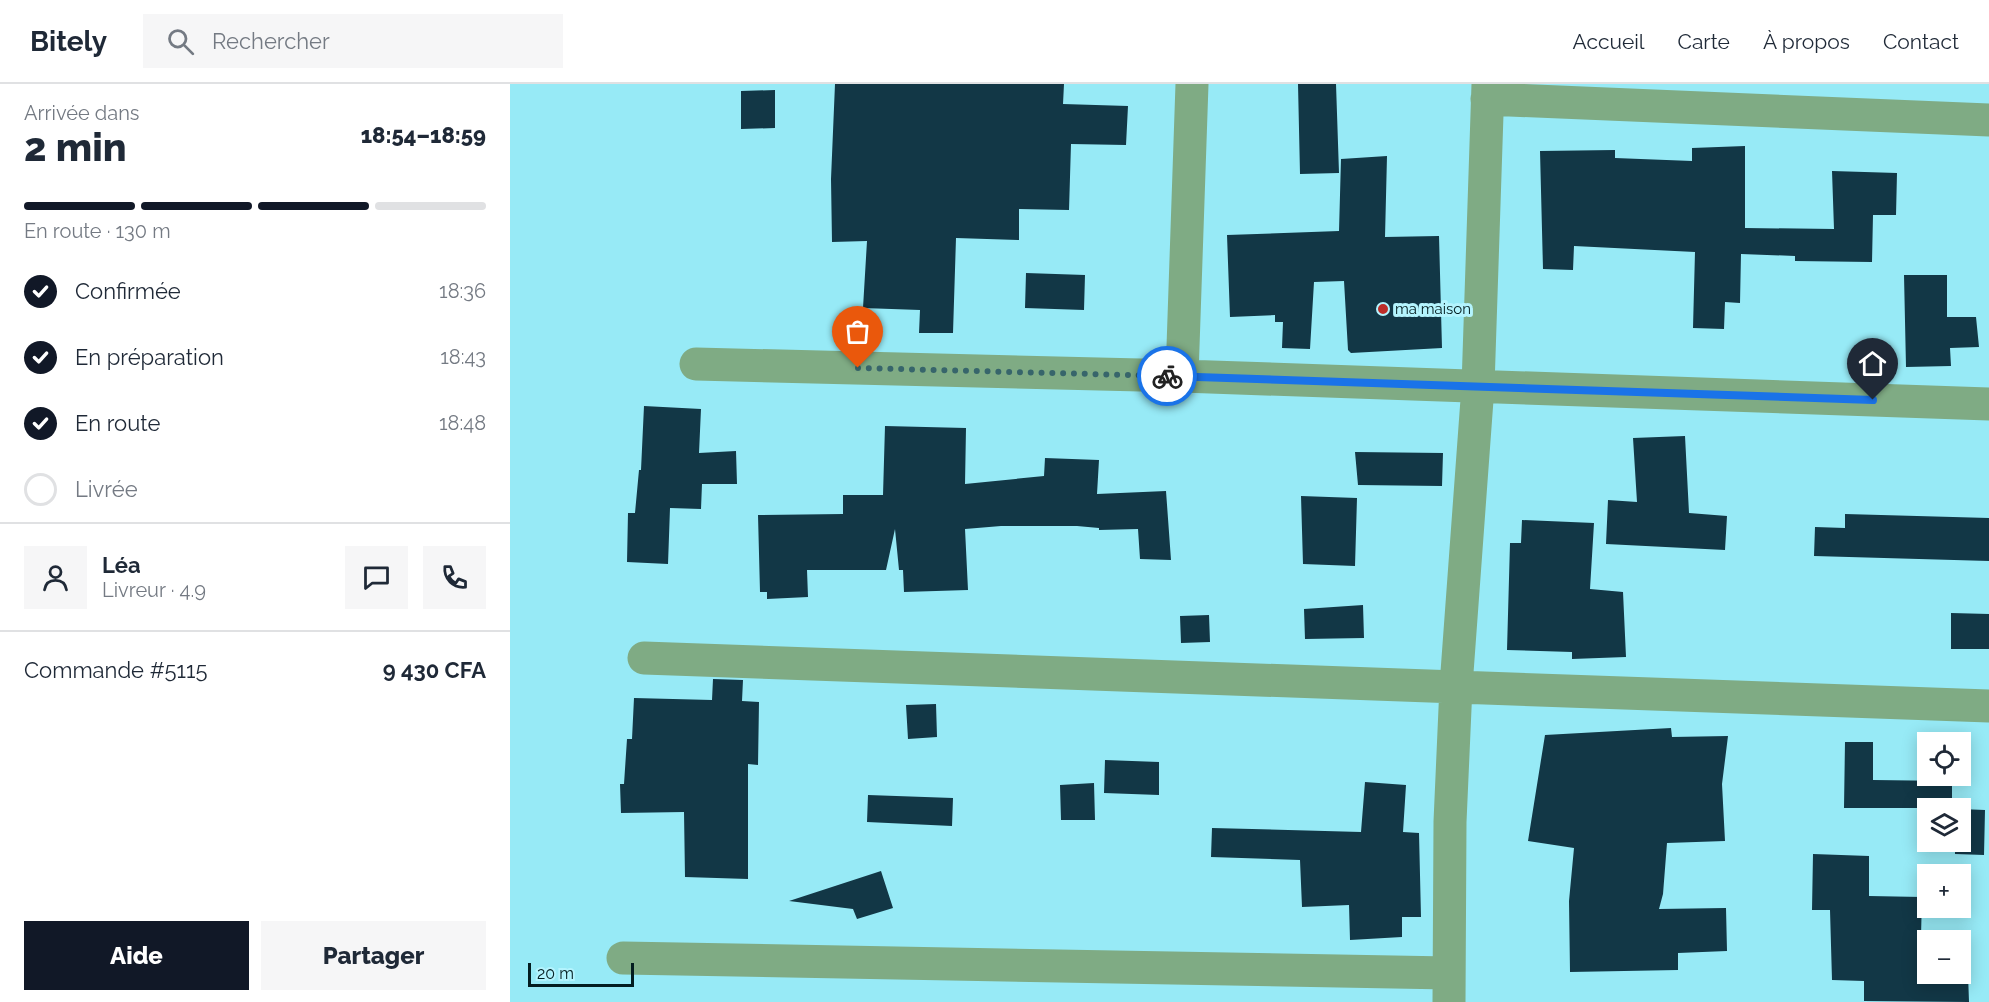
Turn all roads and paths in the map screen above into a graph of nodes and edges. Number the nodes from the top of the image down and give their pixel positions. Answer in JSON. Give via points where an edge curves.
{"nodes":[{"id":1,"x":1192,"y":84,"type":"edge"},
{"id":2,"x":1487,"y":92,"type":"edge"},
{"id":3,"x":1989,"y":120,"type":"edge"},
{"id":4,"x":696,"y":364,"type":"dead end"},
{"id":5,"x":1182,"y":376,"type":"junction"},
{"id":6,"x":1478,"y":386,"type":"junction"},
{"id":7,"x":1989,"y":404,"type":"edge"},
{"id":8,"x":644,"y":658,"type":"dead end"},
{"id":9,"x":1456,"y":686,"type":"junction"},
{"id":10,"x":1989,"y":706,"type":"edge"},
{"id":11,"x":623,"y":958,"type":"dead end"},
{"id":12,"x":1449,"y":987,"type":"edge"}],
"edges":[{"from":1,"to":5,"type":"street"},
{"from":2,"to":3,"type":"street"},
{"from":2,"to":6,"type":"street"},
{"from":4,"to":5,"type":"street"},
{"from":5,"to":6,"type":"street"},
{"from":6,"to":7,"type":"street"},
{"from":6,"to":9,"type":"street"},
{"from":8,"to":9,"type":"street"},
{"from":9,"to":10,"type":"street"},
{"from":9,"to":12,"type":"street"},
{"from":11,"to":12,"type":"street"}]}
